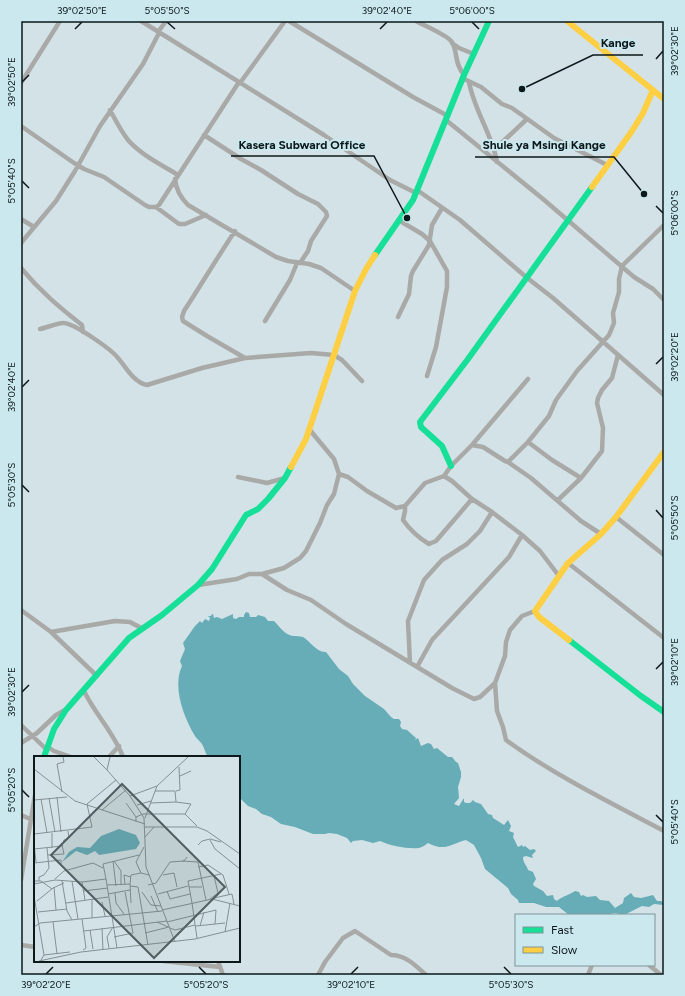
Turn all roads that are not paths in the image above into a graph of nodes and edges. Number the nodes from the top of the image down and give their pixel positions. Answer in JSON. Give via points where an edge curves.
{"nodes":[{"id":1,"x":60,"y":21,"type":"edge"},
{"id":2,"x":135,"y":21,"type":"edge"},
{"id":3,"x":166,"y":21,"type":"edge"},
{"id":4,"x":285,"y":21,"type":"edge"},
{"id":5,"x":289,"y":21,"type":"edge"},
{"id":6,"x":416,"y":21,"type":"edge"},
{"id":7,"x":489,"y":21,"type":"edge"},
{"id":8,"x":567,"y":21,"type":"edge"},
{"id":9,"x":142,"y":22,"type":"edge"},
{"id":10,"x":159,"y":32,"type":"junction"},
{"id":11,"x":452,"y":42,"type":"junction"},
{"id":12,"x":474,"y":54,"type":"junction"},
{"id":13,"x":463,"y":77,"type":"junction"},
{"id":14,"x":21,"y":82,"type":"edge"},
{"id":15,"x":239,"y":82,"type":"junction"},
{"id":16,"x":469,"y":82,"type":"junction"},
{"id":17,"x":653,"y":90,"type":"junction"},
{"id":18,"x":664,"y":99,"type":"edge"},
{"id":19,"x":110,"y":110,"type":"junction"},
{"id":20,"x":447,"y":118,"type":"junction"},
{"id":21,"x":527,"y":119,"type":"junction"},
{"id":22,"x":21,"y":126,"type":"edge"},
{"id":23,"x":204,"y":135,"type":"junction"},
{"id":24,"x":494,"y":150,"type":"junction"},
{"id":25,"x":497,"y":162,"type":"junction"},
{"id":26,"x":78,"y":165,"type":"junction"},
{"id":27,"x":607,"y":165,"type":"junction"},
{"id":28,"x":176,"y":177,"type":"junction"},
{"id":29,"x":416,"y":192,"type":"junction"},
{"id":30,"x":156,"y":207,"type":"junction"},
{"id":31,"x":442,"y":208,"type":"junction"},
{"id":32,"x":206,"y":215,"type":"junction"},
{"id":33,"x":21,"y":219,"type":"edge"},
{"id":34,"x":567,"y":220,"type":"junction"},
{"id":35,"x":400,"y":221,"type":"junction"},
{"id":36,"x":664,"y":225,"type":"edge"},
{"id":37,"x":34,"y":227,"type":"junction"},
{"id":38,"x":235,"y":231,"type":"junction"},
{"id":39,"x":430,"y":241,"type":"junction"},
{"id":40,"x":21,"y":243,"type":"edge"},
{"id":41,"x":299,"y":263,"type":"junction"},
{"id":42,"x":622,"y":266,"type":"junction"},
{"id":43,"x":21,"y":268,"type":"edge"},
{"id":44,"x":526,"y":277,"type":"junction"},
{"id":45,"x":355,"y":291,"type":"junction"},
{"id":46,"x":664,"y":300,"type":"edge"},
{"id":47,"x":398,"y":317,"type":"dead end"},
{"id":48,"x":265,"y":321,"type":"dead end"},
{"id":49,"x":40,"y":329,"type":"dead end"},
{"id":50,"x":83,"y":332,"type":"junction"},
{"id":51,"x":604,"y":342,"type":"junction"},
{"id":52,"x":334,"y":355,"type":"junction"},
{"id":53,"x":618,"y":355,"type":"junction"},
{"id":54,"x":245,"y":358,"type":"junction"},
{"id":55,"x":427,"y":376,"type":"dead end"},
{"id":56,"x":528,"y":379,"type":"dead end"},
{"id":57,"x":362,"y":381,"type":"dead end"},
{"id":58,"x":664,"y":394,"type":"edge"},
{"id":59,"x":309,"y":429,"type":"junction"},
{"id":60,"x":528,"y":442,"type":"junction"},
{"id":61,"x":472,"y":445,"type":"junction"},
{"id":62,"x":664,"y":452,"type":"edge"},
{"id":63,"x":508,"y":462,"type":"junction"},
{"id":64,"x":451,"y":466,"type":"junction"},
{"id":65,"x":339,"y":474,"type":"junction"},
{"id":66,"x":444,"y":476,"type":"junction"},
{"id":67,"x":238,"y":477,"type":"dead end"},
{"id":68,"x":285,"y":478,"type":"junction"},
{"id":69,"x":581,"y":478,"type":"junction"},
{"id":70,"x":472,"y":499,"type":"junction"},
{"id":71,"x":558,"y":500,"type":"junction"},
{"id":72,"x":405,"y":506,"type":"junction"},
{"id":73,"x":492,"y":512,"type":"junction"},
{"id":74,"x":616,"y":517,"type":"junction"},
{"id":75,"x":601,"y":534,"type":"junction"},
{"id":76,"x":522,"y":535,"type":"junction"},
{"id":77,"x":664,"y":555,"type":"edge"},
{"id":78,"x":568,"y":563,"type":"junction"},
{"id":79,"x":262,"y":574,"type":"junction"},
{"id":80,"x":559,"y":576,"type":"junction"},
{"id":81,"x":198,"y":585,"type":"junction"},
{"id":82,"x":21,"y":610,"type":"edge"},
{"id":83,"x":535,"y":611,"type":"junction"},
{"id":84,"x":143,"y":629,"type":"junction"},
{"id":85,"x":51,"y":632,"type":"junction"},
{"id":86,"x":664,"y":638,"type":"edge"},
{"id":87,"x":410,"y":663,"type":"junction"},
{"id":88,"x":417,"y":667,"type":"junction"},
{"id":89,"x":97,"y":676,"type":"junction"},
{"id":90,"x":495,"y":683,"type":"junction"},
{"id":91,"x":84,"y":691,"type":"junction"},
{"id":92,"x":64,"y":710,"type":"junction"},
{"id":93,"x":664,"y":712,"type":"edge"},
{"id":94,"x":21,"y":725,"type":"edge"},
{"id":95,"x":32,"y":736,"type":"junction"},
{"id":96,"x":21,"y":743,"type":"edge"},
{"id":97,"x":119,"y":746,"type":"junction"},
{"id":98,"x":46,"y":749,"type":"junction"},
{"id":99,"x":44,"y":756,"type":"edge"},
{"id":100,"x":68,"y":756,"type":"edge"},
{"id":101,"x":110,"y":756,"type":"edge"},
{"id":102,"x":123,"y":756,"type":"edge"},
{"id":103,"x":34,"y":799,"type":"edge"},
{"id":104,"x":21,"y":815,"type":"edge"},
{"id":105,"x":30,"y":819,"type":"junction"},
{"id":106,"x":664,"y":831,"type":"edge"},
{"id":107,"x":21,"y":880,"type":"edge"},
{"id":108,"x":21,"y":945,"type":"edge"},
{"id":109,"x":34,"y":947,"type":"edge"},
{"id":110,"x":173,"y":962,"type":"edge"},
{"id":111,"x":218,"y":962,"type":"edge"},
{"id":112,"x":650,"y":966,"type":"edge"},
{"id":113,"x":220,"y":967,"type":"junction"},
{"id":114,"x":223,"y":975,"type":"edge"},
{"id":115,"x":318,"y":975,"type":"edge"},
{"id":116,"x":426,"y":975,"type":"edge"},
{"id":117,"x":662,"y":975,"type":"edge"}],
"edges":[{"from":1,"to":14,"type":"street"},
{"from":2,"to":9,"type":"street"},
{"from":3,"to":10,"type":"street"},
{"from":4,"to":15,"type":"street"},
{"from":5,"to":20,"type":"street"},
{"from":6,"to":11,"type":"street"},
{"from":7,"to":12,"type":"main road"},
{"from":8,"to":17,"type":"main road"},
{"from":9,"to":10,"type":"street"},
{"from":10,"to":15,"type":"street"},
{"from":10,"to":19,"type":"street","via":[[143,64]]},
{"from":11,"to":12,"type":"street"},
{"from":11,"to":13,"type":"street"},
{"from":12,"to":13,"type":"main road"},
{"from":13,"to":16,"type":"street"},
{"from":13,"to":20,"type":"main road"},
{"from":15,"to":23,"type":"street"},
{"from":15,"to":29,"type":"street","via":[[390,180]]},
{"from":16,"to":21,"type":"street","via":[[481,87]]},
{"from":16,"to":24,"type":"street"},
{"from":17,"to":18,"type":"main road"},
{"from":17,"to":27,"type":"main road","via":[[643,112]]},
{"from":19,"to":26,"type":"street"},
{"from":19,"to":28,"type":"street","via":[[132,144]]},
{"from":20,"to":25,"type":"street"},
{"from":20,"to":29,"type":"main road"},
{"from":21,"to":24,"type":"street"},
{"from":21,"to":27,"type":"street","via":[[554,138]]},
{"from":22,"to":26,"type":"street"},
{"from":23,"to":28,"type":"street"},
{"from":23,"to":41,"type":"street","via":[[318,204],[326,212],[327,216]]},
{"from":24,"to":25,"type":"street"},
{"from":25,"to":34,"type":"street"},
{"from":26,"to":30,"type":"street","via":[[104,177],[145,205]]},
{"from":26,"to":37,"type":"street","via":[[56,201]]},
{"from":27,"to":34,"type":"main road"},
{"from":28,"to":30,"type":"street"},
{"from":28,"to":32,"type":"street","via":[[176,187],[181,198]]},
{"from":29,"to":31,"type":"street"},
{"from":29,"to":35,"type":"main road"},
{"from":30,"to":32,"type":"street","via":[[179,224]]},
{"from":31,"to":39,"type":"street","via":[[432,225]]},
{"from":31,"to":44,"type":"street","via":[[460,220]]},
{"from":32,"to":38,"type":"street"},
{"from":33,"to":37,"type":"street"},
{"from":34,"to":42,"type":"street"},
{"from":34,"to":44,"type":"main road"},
{"from":35,"to":39,"type":"street"},
{"from":35,"to":45,"type":"main road","via":[[366,269]]},
{"from":36,"to":42,"type":"street"},
{"from":37,"to":40,"type":"street"},
{"from":38,"to":41,"type":"street","via":[[276,257]]},
{"from":38,"to":54,"type":"street","via":[[182,317],[195,329]]},
{"from":39,"to":47,"type":"street","via":[[413,271],[409,294]]},
{"from":39,"to":55,"type":"street","via":[[447,271],[447,287],[436,347]]},
{"from":41,"to":45,"type":"street","via":[[321,268]]},
{"from":41,"to":48,"type":"street"},
{"from":42,"to":46,"type":"street"},
{"from":42,"to":51,"type":"street","via":[[613,313],[614,323]]},
{"from":43,"to":50,"type":"street","via":[[50,300],[82,325]]},
{"from":44,"to":51,"type":"street"},
{"from":44,"to":64,"type":"main road","via":[[420,422],[421,427],[442,446]]},
{"from":45,"to":52,"type":"main road"},
{"from":49,"to":50,"type":"street","via":[[64,323]]},
{"from":50,"to":54,"type":"street","via":[[108,348],[137,380],[147,385]]},
{"from":51,"to":53,"type":"street"},
{"from":51,"to":60,"type":"street","via":[[577,371],[556,400],[550,416]]},
{"from":52,"to":54,"type":"street","via":[[304,353]]},
{"from":52,"to":57,"type":"street"},
{"from":52,"to":59,"type":"main road"},
{"from":53,"to":58,"type":"street"},
{"from":53,"to":69,"type":"street","via":[[612,378],[602,390],[597,403],[603,428],[602,451]]},
{"from":56,"to":61,"type":"street"},
{"from":59,"to":65,"type":"street","via":[[334,459]]},
{"from":59,"to":68,"type":"main road"},
{"from":60,"to":63,"type":"street"},
{"from":60,"to":69,"type":"street"},
{"from":61,"to":63,"type":"street","via":[[483,447]]},
{"from":61,"to":64,"type":"street"},
{"from":62,"to":74,"type":"main road"},
{"from":63,"to":71,"type":"street"},
{"from":64,"to":66,"type":"street"},
{"from":65,"to":72,"type":"street","via":[[396,508]]},
{"from":65,"to":79,"type":"street","via":[[334,494],[306,551],[284,568]]},
{"from":66,"to":70,"type":"street"},
{"from":66,"to":72,"type":"street","via":[[425,483]]},
{"from":67,"to":68,"type":"street","via":[[267,483]]},
{"from":68,"to":81,"type":"main road","via":[[258,509],[246,515]]},
{"from":69,"to":71,"type":"street"},
{"from":70,"to":72,"type":"street","via":[[436,541],[429,544],[415,534],[403,520]]},
{"from":70,"to":73,"type":"street"},
{"from":71,"to":75,"type":"street"},
{"from":73,"to":76,"type":"street"},
{"from":73,"to":87,"type":"street","via":[[480,531],[467,544],[442,560],[424,580],[408,622]]},
{"from":74,"to":75,"type":"main road"},
{"from":74,"to":77,"type":"street"},
{"from":75,"to":78,"type":"main road"},
{"from":76,"to":80,"type":"street","via":[[540,551]]},
{"from":76,"to":88,"type":"street","via":[[509,558],[432,640]]},
{"from":78,"to":80,"type":"main road"},
{"from":78,"to":86,"type":"street"},
{"from":79,"to":81,"type":"street","via":[[249,574],[237,579]]},
{"from":79,"to":87,"type":"street","via":[[286,590],[311,600]]},
{"from":80,"to":83,"type":"main road"},
{"from":81,"to":84,"type":"main road"},
{"from":82,"to":85,"type":"street"},
{"from":83,"to":90,"type":"street","via":[[522,616],[510,630],[505,656]]},
{"from":83,"to":93,"type":"main road","via":[[539,617]]},
{"from":84,"to":85,"type":"street","via":[[130,622],[115,621]]},
{"from":84,"to":89,"type":"main road","via":[[130,638]]},
{"from":85,"to":89,"type":"street"},
{"from":87,"to":88,"type":"street"},
{"from":88,"to":90,"type":"street","via":[[474,699],[480,697]]},
{"from":89,"to":91,"type":"main road"},
{"from":90,"to":106,"type":"street","via":[[497,712],[506,740],[590,791]]},
{"from":91,"to":92,"type":"main road"},
{"from":91,"to":97,"type":"street","via":[[91,706]]},
{"from":92,"to":95,"type":"street"},
{"from":92,"to":98,"type":"main road"},
{"from":94,"to":95,"type":"street"},
{"from":95,"to":96,"type":"street"},
{"from":95,"to":98,"type":"street"},
{"from":97,"to":101,"type":"street"},
{"from":97,"to":102,"type":"street"},
{"from":98,"to":99,"type":"main road"},
{"from":98,"to":100,"type":"street","via":[[48,747]]},
{"from":103,"to":105,"type":"street"},
{"from":104,"to":105,"type":"street"},
{"from":105,"to":107,"type":"street"},
{"from":108,"to":109,"type":"street"},
{"from":110,"to":113,"type":"street"},
{"from":111,"to":113,"type":"street"},
{"from":112,"to":117,"type":"street"},
{"from":113,"to":114,"type":"street"},
{"from":115,"to":116,"type":"street","via":[[343,938],[355,931],[391,955],[408,960]]}]}
